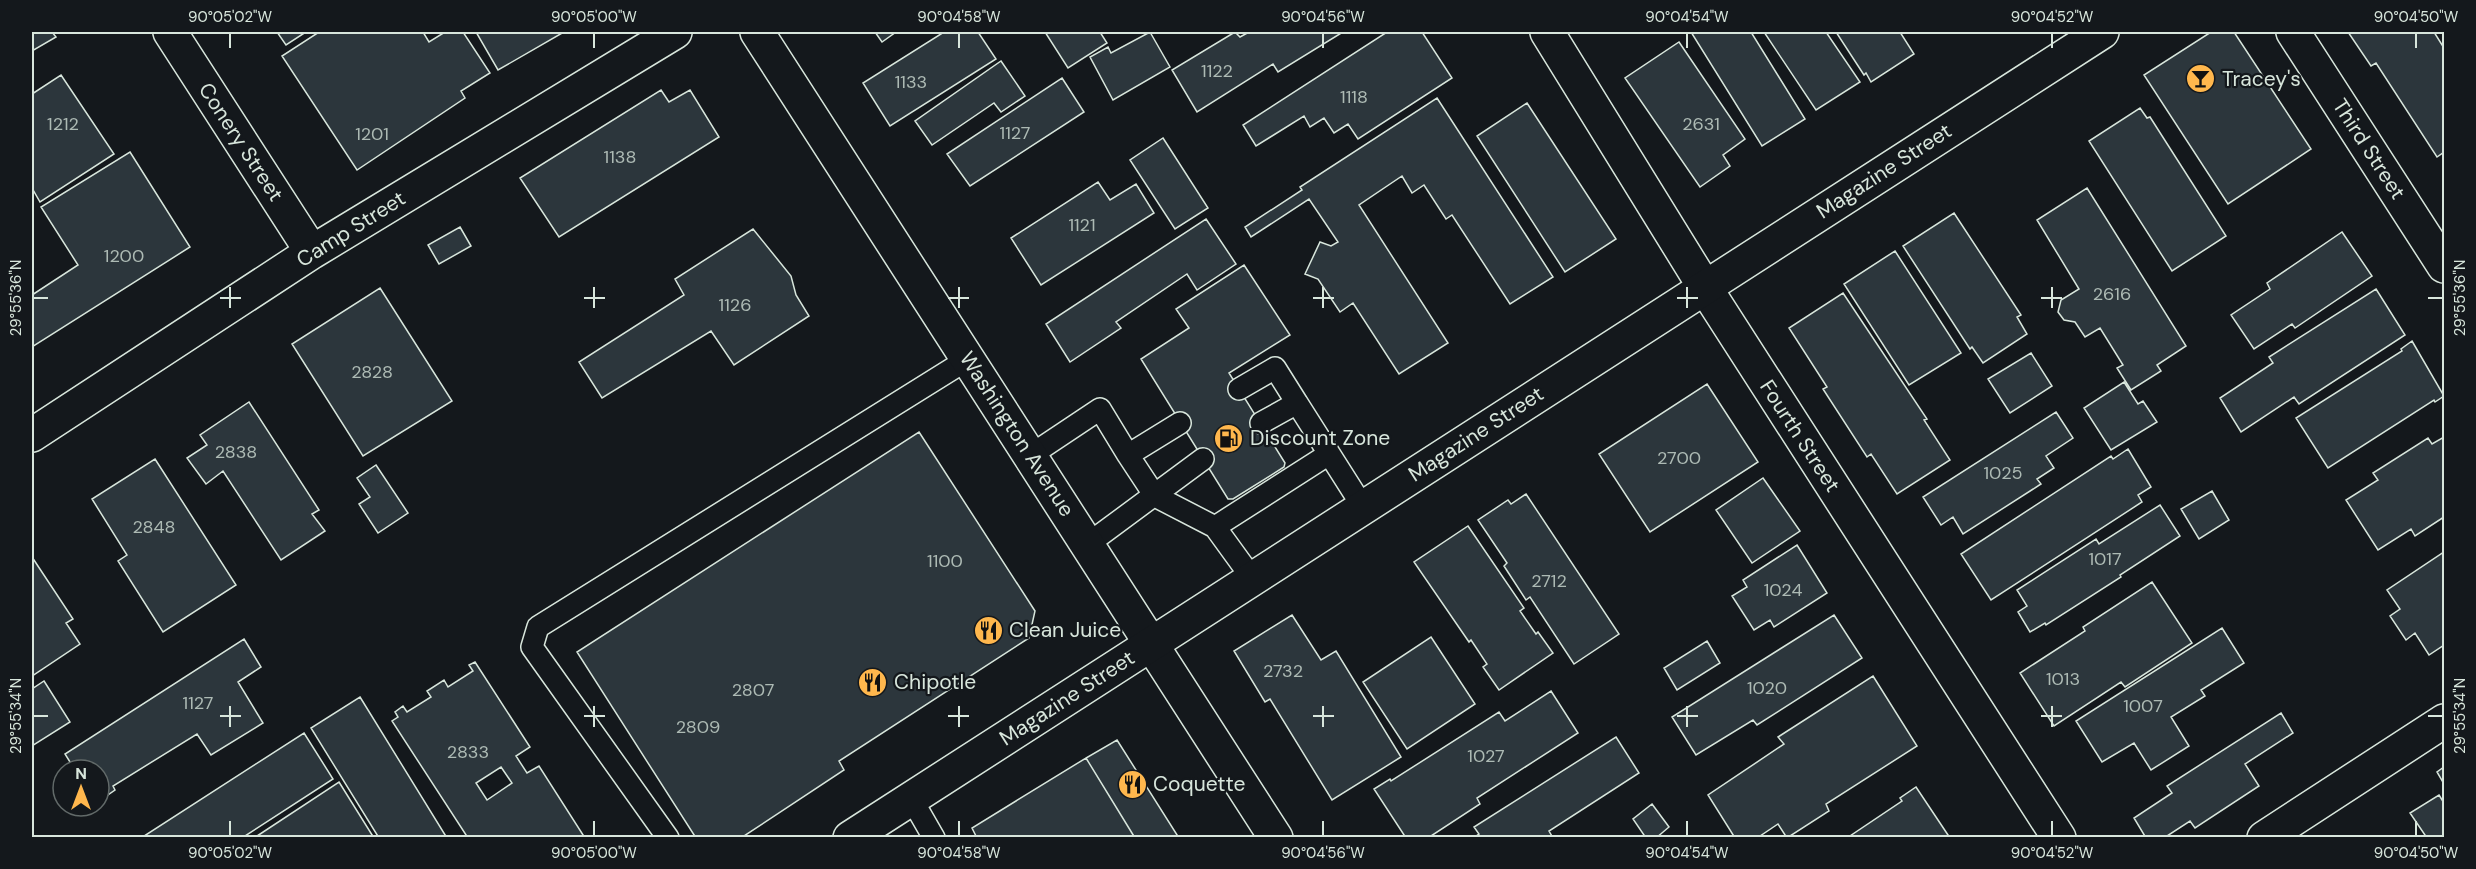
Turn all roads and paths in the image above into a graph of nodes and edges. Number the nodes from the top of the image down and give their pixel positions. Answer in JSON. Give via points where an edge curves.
{"nodes":[{"id":1,"x":170,"y":32,"type":"edge"},
{"id":2,"x":675,"y":32,"type":"edge"},
{"id":3,"x":757,"y":32,"type":"edge"},
{"id":4,"x":1547,"y":32,"type":"edge"},
{"id":5,"x":2102,"y":32,"type":"edge"},
{"id":6,"x":2293,"y":32,"type":"edge"},
{"id":7,"x":312,"y":252,"type":"junction"},
{"id":8,"x":2445,"y":266,"type":"edge"},
{"id":9,"x":1704,"y":286,"type":"junction"},
{"id":10,"x":968,"y":359,"type":"junction"},
{"id":11,"x":1239,"y":389,"type":"dead end"},
{"id":12,"x":1297,"y":403,"type":"junction"},
{"id":13,"x":1180,"y":423,"type":"dead end"},
{"id":14,"x":1261,"y":423,"type":"dead end"},
{"id":15,"x":32,"y":435,"type":"edge"},
{"id":16,"x":1329,"y":454,"type":"junction"},
{"id":17,"x":1031,"y":455,"type":"junction"},
{"id":18,"x":1128,"y":455,"type":"junction"},
{"id":19,"x":1203,"y":459,"type":"dead end"},
{"id":20,"x":1155,"y":496,"type":"junction"},
{"id":21,"x":1363,"y":507,"type":"junction"},
{"id":22,"x":1215,"y":527,"type":"junction"},
{"id":23,"x":1088,"y":544,"type":"junction"},
{"id":24,"x":1252,"y":578,"type":"junction"},
{"id":25,"x":1151,"y":644,"type":"junction"},
{"id":26,"x":2445,"y":721,"type":"edge"},
{"id":27,"x":911,"y":798,"type":"junction"},
{"id":28,"x":668,"y":837,"type":"edge"},
{"id":29,"x":850,"y":837,"type":"edge"},
{"id":30,"x":933,"y":837,"type":"edge"},
{"id":31,"x":1276,"y":837,"type":"edge"},
{"id":32,"x":2059,"y":837,"type":"edge"},
{"id":33,"x":2264,"y":837,"type":"edge"}],
"edges":[{"from":1,"to":7,"type":"street","name":"Conery Street"},
{"from":2,"to":7,"type":"street","name":"Camp Street"},
{"from":3,"to":10,"type":"street","name":"Washington Avenue"},
{"from":4,"to":9,"type":"street","name":"Fourth Street"},
{"from":5,"to":9,"type":"street","name":"Magazine Street"},
{"from":6,"to":8,"type":"street","name":"Third Street"},
{"from":7,"to":15,"type":"street","name":"Camp Street"},
{"from":9,"to":21,"type":"street","name":"Magazine Street"},
{"from":9,"to":32,"type":"street","name":"Fourth Street"},
{"from":10,"to":17,"type":"street","name":"Washington Avenue"},
{"from":10,"to":28,"type":"lane","via":[[538,627],[532,647]]},
{"from":11,"to":12,"type":"lane","via":[[1275,368]]},
{"from":12,"to":14,"type":"lane"},
{"from":12,"to":16,"type":"lane"},
{"from":13,"to":18,"type":"lane"},
{"from":16,"to":21,"type":"lane"},
{"from":16,"to":22,"type":"lane"},
{"from":17,"to":18,"type":"lane","via":[[1100,409]]},
{"from":17,"to":23,"type":"street","name":"Washington Avenue"},
{"from":18,"to":20,"type":"lane"},
{"from":19,"to":20,"type":"lane"},
{"from":20,"to":22,"type":"lane"},
{"from":20,"to":23,"type":"lane"},
{"from":21,"to":24,"type":"street","name":"Magazine Street"},
{"from":22,"to":24,"type":"lane"},
{"from":23,"to":25,"type":"street","name":"Washington Avenue"},
{"from":24,"to":25,"type":"street","name":"Magazine Street"},
{"from":25,"to":27,"type":"street","name":"Magazine Street"},
{"from":25,"to":31,"type":"street","name":"Washington Avenue"},
{"from":26,"to":33,"type":"street"},
{"from":27,"to":29,"type":"street","name":"Magazine Street"},
{"from":27,"to":30,"type":"lane"}]}
